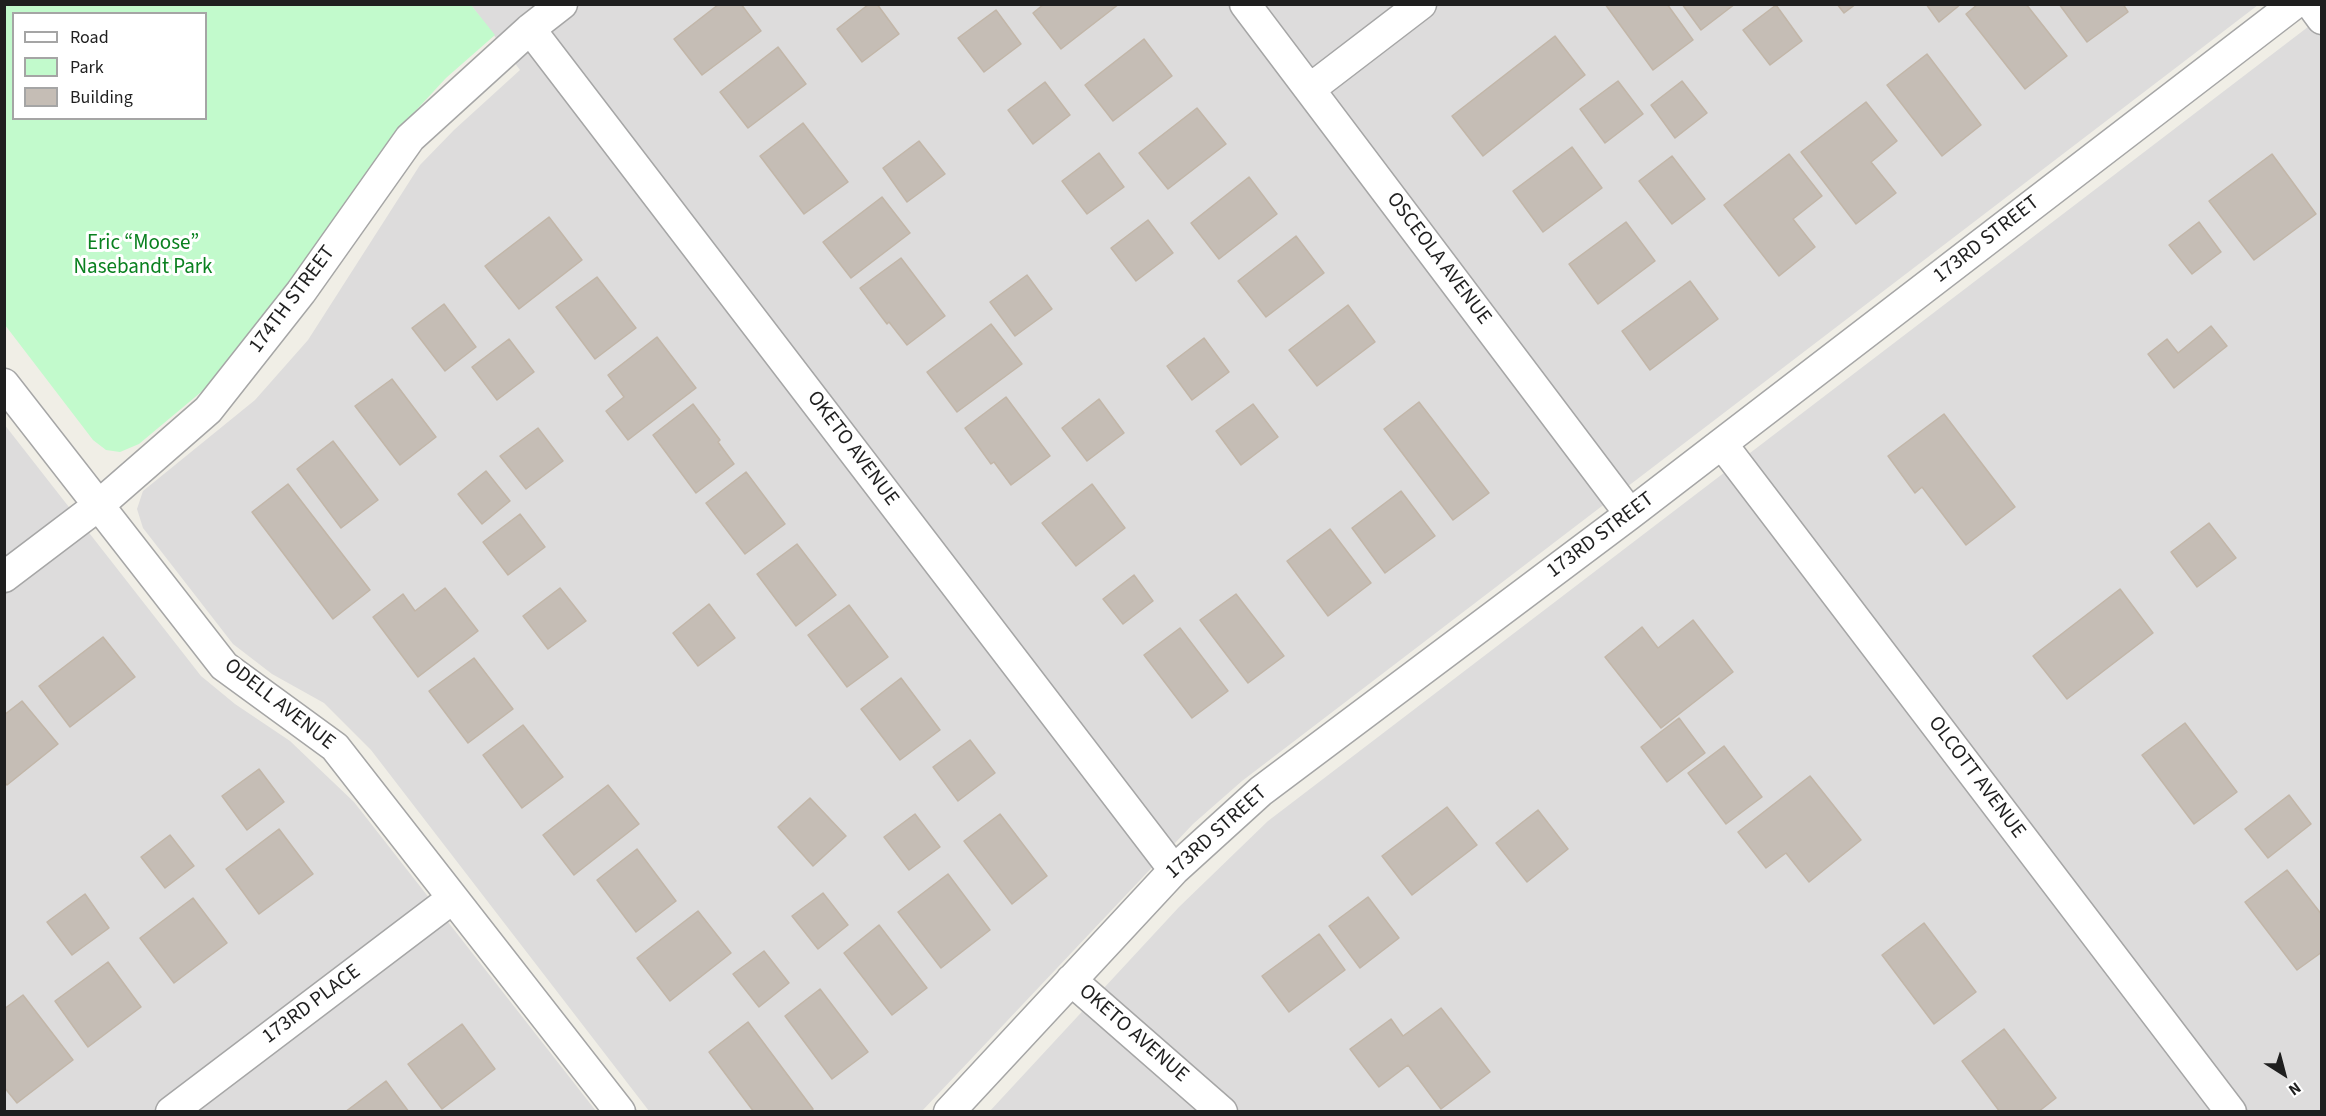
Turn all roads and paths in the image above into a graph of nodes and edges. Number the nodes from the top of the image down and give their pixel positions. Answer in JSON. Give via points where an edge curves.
{"nodes":[{"id":1,"x":562,"y":4,"type":"edge"},
{"id":2,"x":1245,"y":4,"type":"edge"},
{"id":3,"x":1422,"y":4,"type":"edge"},
{"id":4,"x":2294,"y":4,"type":"edge"},
{"id":5,"x":2311,"y":4,"type":"edge"},
{"id":6,"x":2322,"y":19,"type":"edge"},
{"id":7,"x":530,"y":29,"type":"junction"},
{"id":8,"x":1310,"y":89,"type":"junction"},
{"id":9,"x":4,"y":384,"type":"edge"},
{"id":10,"x":1722,"y":444,"type":"junction"},
{"id":11,"x":99,"y":505,"type":"junction"},
{"id":12,"x":1630,"y":514,"type":"junction"},
{"id":13,"x":4,"y":577,"type":"edge"},
{"id":14,"x":1174,"y":870,"type":"junction"},
{"id":15,"x":453,"y":898,"type":"junction"},
{"id":16,"x":1071,"y":980,"type":"junction"},
{"id":17,"x":171,"y":1112,"type":"edge"},
{"id":18,"x":620,"y":1112,"type":"edge"},
{"id":19,"x":949,"y":1112,"type":"edge"},
{"id":20,"x":1222,"y":1112,"type":"edge"},
{"id":21,"x":2230,"y":1112,"type":"edge"}],
"edges":[{"from":1,"to":7,"type":"street","name":"174TH STREET"},
{"from":2,"to":8,"type":"street","name":"OSCEOLA AVENUE"},
{"from":3,"to":8,"type":"street"},
{"from":4,"to":10,"type":"street","name":"173RD STREET"},
{"from":5,"to":6,"type":"street"},
{"from":7,"to":11,"type":"street","name":"174TH STREET","via":[[410,138],[301,292],[208,410]]},
{"from":7,"to":14,"type":"street","name":"OKETO AVENUE"},
{"from":8,"to":12,"type":"street","name":"OSCEOLA AVENUE"},
{"from":9,"to":11,"type":"street","name":"ODELL AVENUE"},
{"from":10,"to":12,"type":"street","name":"173RD STREET"},
{"from":10,"to":21,"type":"street","name":"OLCOTT AVENUE"},
{"from":11,"to":13,"type":"street","name":"174TH STREET"},
{"from":11,"to":15,"type":"street","name":"ODELL AVENUE","via":[[224,666],[335,747]]},
{"from":12,"to":14,"type":"street","name":"173RD STREET","via":[[1261,791]]},
{"from":14,"to":16,"type":"street","name":"173RD STREET"},
{"from":15,"to":17,"type":"street","name":"173RD PLACE"},
{"from":15,"to":18,"type":"street","name":"ODELL AVENUE"},
{"from":16,"to":19,"type":"street","name":"173RD STREET"},
{"from":16,"to":20,"type":"street","name":"OKETO AVENUE"}]}
